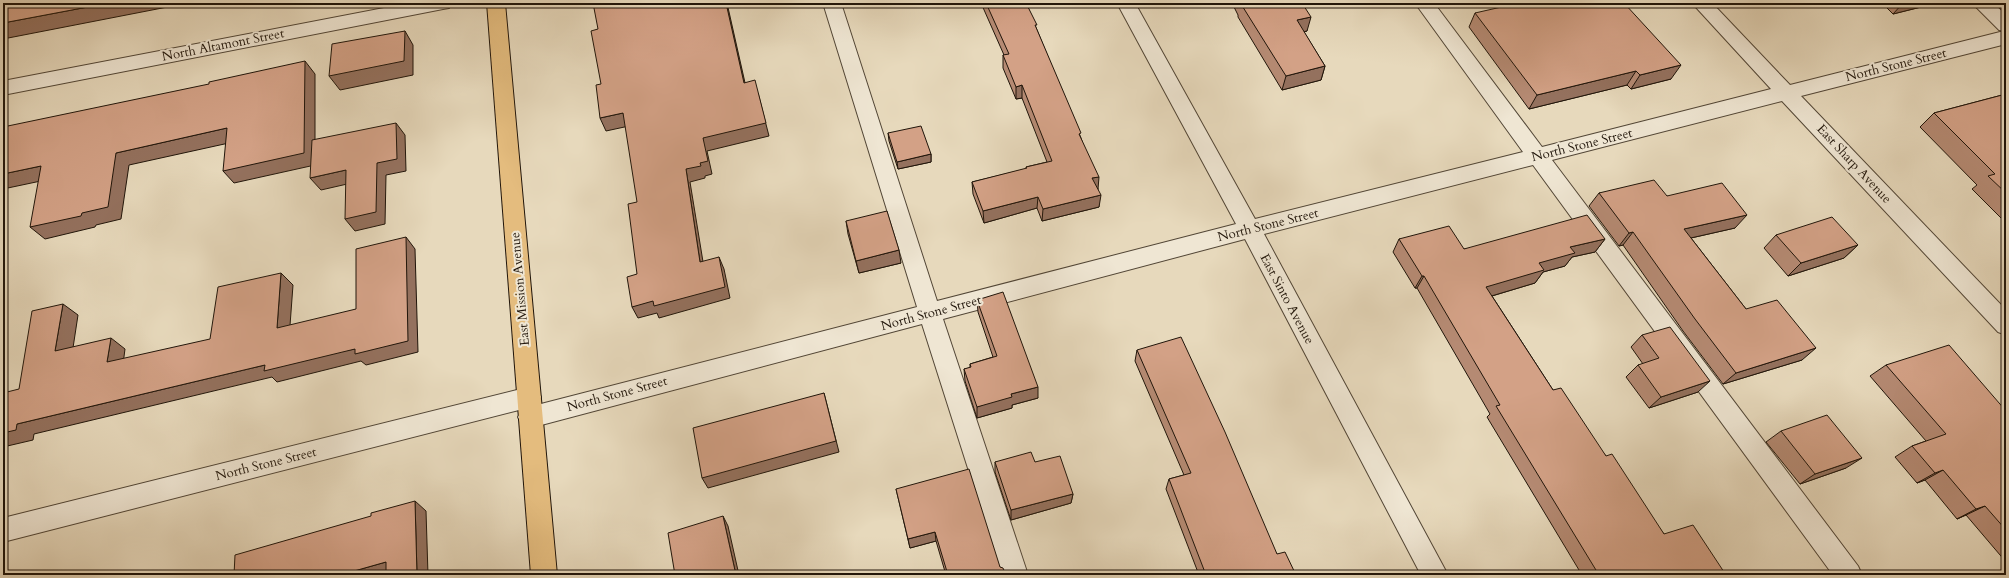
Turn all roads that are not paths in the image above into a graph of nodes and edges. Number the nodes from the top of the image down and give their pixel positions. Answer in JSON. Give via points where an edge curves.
{"nodes":[{"id":1,"x":443,"y":3,"type":"edge"},
{"id":2,"x":496,"y":3,"type":"edge"},
{"id":3,"x":832,"y":3,"type":"edge"},
{"id":4,"x":1126,"y":3,"type":"edge"},
{"id":5,"x":1424,"y":3,"type":"edge"},
{"id":6,"x":1702,"y":3,"type":"edge"},
{"id":7,"x":1981,"y":3,"type":"edge"},
{"id":8,"x":2006,"y":25,"type":"edge"},
{"id":9,"x":2006,"y":37,"type":"edge"},
{"id":10,"x":3,"y":88,"type":"edge"},
{"id":11,"x":1786,"y":93,"type":"junction"},
{"id":12,"x":1537,"y":157,"type":"junction"},
{"id":13,"x":1250,"y":229,"type":"junction"},
{"id":14,"x":930,"y":313,"type":"junction"},
{"id":15,"x":2006,"y":325,"type":"edge"},
{"id":16,"x":530,"y":407,"type":"junction"},
{"id":17,"x":3,"y":530,"type":"edge"},
{"id":18,"x":544,"y":575,"type":"edge"},
{"id":19,"x":1015,"y":575,"type":"edge"},
{"id":20,"x":1434,"y":575,"type":"edge"},
{"id":21,"x":1849,"y":575,"type":"edge"}],
"edges":[{"from":1,"to":10,"type":"street","name":"North Altamont Street"},
{"from":2,"to":16,"type":"main road","name":"East Mission Avenue"},
{"from":3,"to":14,"type":"street"},
{"from":4,"to":13,"type":"street","name":"East Sinto Avenue"},
{"from":5,"to":12,"type":"street"},
{"from":6,"to":11,"type":"street","name":"East Sharp Avenue"},
{"from":7,"to":8,"type":"street"},
{"from":9,"to":11,"type":"street","name":"North Stone Street"},
{"from":11,"to":12,"type":"street","name":"North Stone Street"},
{"from":11,"to":15,"type":"street","name":"East Sharp Avenue"},
{"from":12,"to":13,"type":"street","name":"North Stone Street"},
{"from":12,"to":21,"type":"street"},
{"from":13,"to":14,"type":"street","name":"North Stone Street"},
{"from":13,"to":20,"type":"street","name":"East Sinto Avenue"},
{"from":14,"to":16,"type":"street","name":"North Stone Street"},
{"from":14,"to":19,"type":"street"},
{"from":16,"to":17,"type":"street","name":"North Stone Street"},
{"from":16,"to":18,"type":"main road","name":"East Mission Avenue"}]}
